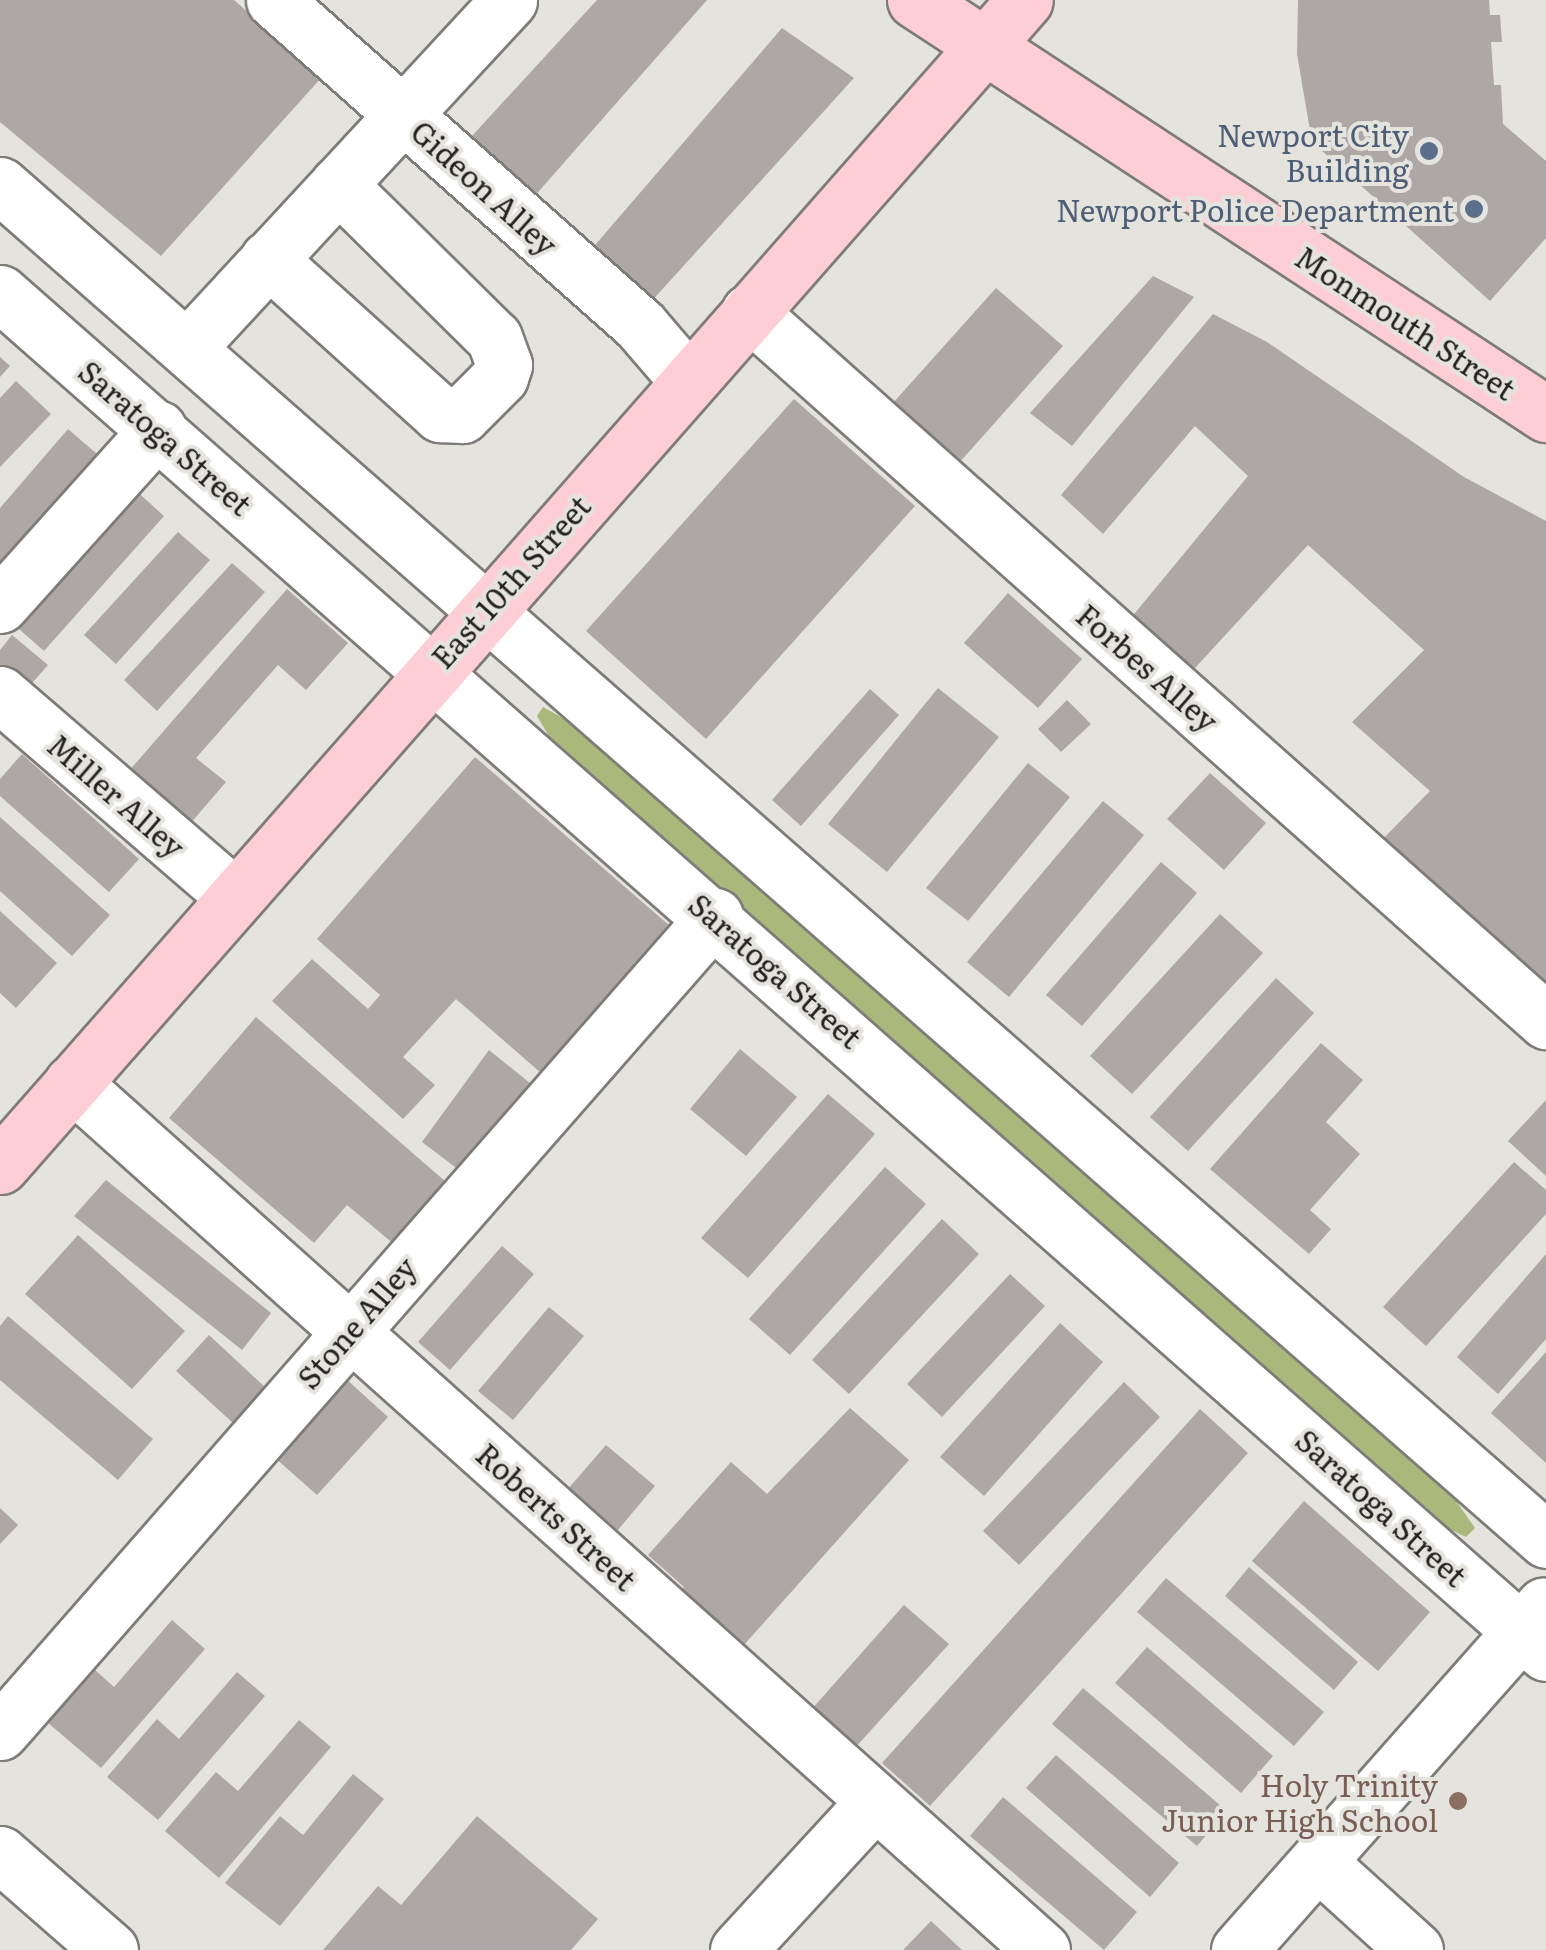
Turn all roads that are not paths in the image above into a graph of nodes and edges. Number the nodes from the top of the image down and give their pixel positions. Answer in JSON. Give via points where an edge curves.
{"nodes":[{"id":1,"x":274,"y":0,"type":"edge"},
{"id":2,"x":509,"y":0,"type":"edge"},
{"id":3,"x":915,"y":0,"type":"edge"},
{"id":4,"x":1025,"y":0,"type":"edge"},
{"id":5,"x":985,"y":44,"type":"junction"},
{"id":6,"x":403,"y":114,"type":"junction"},
{"id":7,"x":338,"y":184,"type":"junction"},
{"id":8,"x":0,"y":185,"type":"edge"},
{"id":9,"x":268,"y":259,"type":"junction"},
{"id":10,"x":0,"y":293,"type":"edge"},
{"id":11,"x":749,"y":312,"type":"junction"},
{"id":12,"x":187,"y":348,"type":"junction"},
{"id":13,"x":688,"y":382,"type":"junction"},
{"id":14,"x":1546,"y":414,"type":"edge"},
{"id":15,"x":158,"y":429,"type":"junction"},
{"id":16,"x":0,"y":605,"type":"edge"},
{"id":17,"x":488,"y":607,"type":"junction"},
{"id":18,"x":432,"y":669,"type":"junction"},
{"id":19,"x":0,"y":694,"type":"edge"},
{"id":20,"x":234,"y":896,"type":"junction"},
{"id":21,"x":716,"y":916,"type":"junction"},
{"id":22,"x":1546,"y":1022,"type":"edge"},
{"id":23,"x":72,"y":1083,"type":"junction"},
{"id":24,"x":0,"y":1166,"type":"edge"},
{"id":25,"x":348,"y":1330,"type":"junction"},
{"id":26,"x":1546,"y":1540,"type":"edge"},
{"id":27,"x":1538,"y":1628,"type":"edge"},
{"id":28,"x":0,"y":1732,"type":"edge"},
{"id":29,"x":876,"y":1801,"type":"junction"},
{"id":30,"x":0,"y":1854,"type":"edge"},
{"id":31,"x":1318,"y":1862,"type":"junction"},
{"id":32,"x":110,"y":1950,"type":"edge"},
{"id":33,"x":738,"y":1950,"type":"edge"},
{"id":34,"x":1042,"y":1950,"type":"edge"},
{"id":35,"x":1239,"y":1950,"type":"edge"},
{"id":36,"x":1415,"y":1950,"type":"edge"}],
"edges":[{"from":1,"to":6,"type":"street","name":"Gideon Alley"},
{"from":2,"to":6,"type":"street"},
{"from":3,"to":5,"type":"main road","name":"Monmouth Street"},
{"from":4,"to":5,"type":"main road","name":"East 10th Street"},
{"from":5,"to":11,"type":"main road","name":"East 10th Street"},
{"from":5,"to":14,"type":"main road","name":"Monmouth Street"},
{"from":6,"to":7,"type":"street"},
{"from":6,"to":13,"type":"street","name":"Gideon Alley","via":[[640,324]]},
{"from":7,"to":9,"type":"street"},
{"from":7,"to":9,"type":"street","via":[[494,338],[504,365],[500,376],[462,415],[440,414]]},
{"from":8,"to":12,"type":"street"},
{"from":9,"to":12,"type":"street"},
{"from":10,"to":15,"type":"street","name":"Saratoga Street"},
{"from":11,"to":13,"type":"main road","name":"East 10th Street"},
{"from":11,"to":22,"type":"street","name":"Forbes Alley"},
{"from":12,"to":17,"type":"street"},
{"from":13,"to":17,"type":"main road","name":"East 10th Street"},
{"from":15,"to":16,"type":"street"},
{"from":15,"to":18,"type":"street","name":"Saratoga Street"},
{"from":17,"to":18,"type":"main road","name":"East 10th Street"},
{"from":17,"to":26,"type":"street"},
{"from":18,"to":20,"type":"main road","name":"East 10th Street"},
{"from":18,"to":21,"type":"street","name":"Saratoga Street"},
{"from":19,"to":20,"type":"street","name":"Miller Alley"},
{"from":20,"to":23,"type":"main road","name":"East 10th Street"},
{"from":21,"to":25,"type":"street","name":"Stone Alley"},
{"from":21,"to":27,"type":"street","name":"Saratoga Street"},
{"from":23,"to":24,"type":"main road","name":"East 10th Street"},
{"from":23,"to":25,"type":"street","name":"Roberts Street"},
{"from":25,"to":28,"type":"street","name":"Stone Alley"},
{"from":25,"to":29,"type":"street","name":"Roberts Street"},
{"from":27,"to":31,"type":"street"},
{"from":29,"to":33,"type":"street"},
{"from":29,"to":34,"type":"street","name":"Roberts Street"},
{"from":30,"to":32,"type":"street"},
{"from":31,"to":35,"type":"street"},
{"from":31,"to":36,"type":"street"}]}
